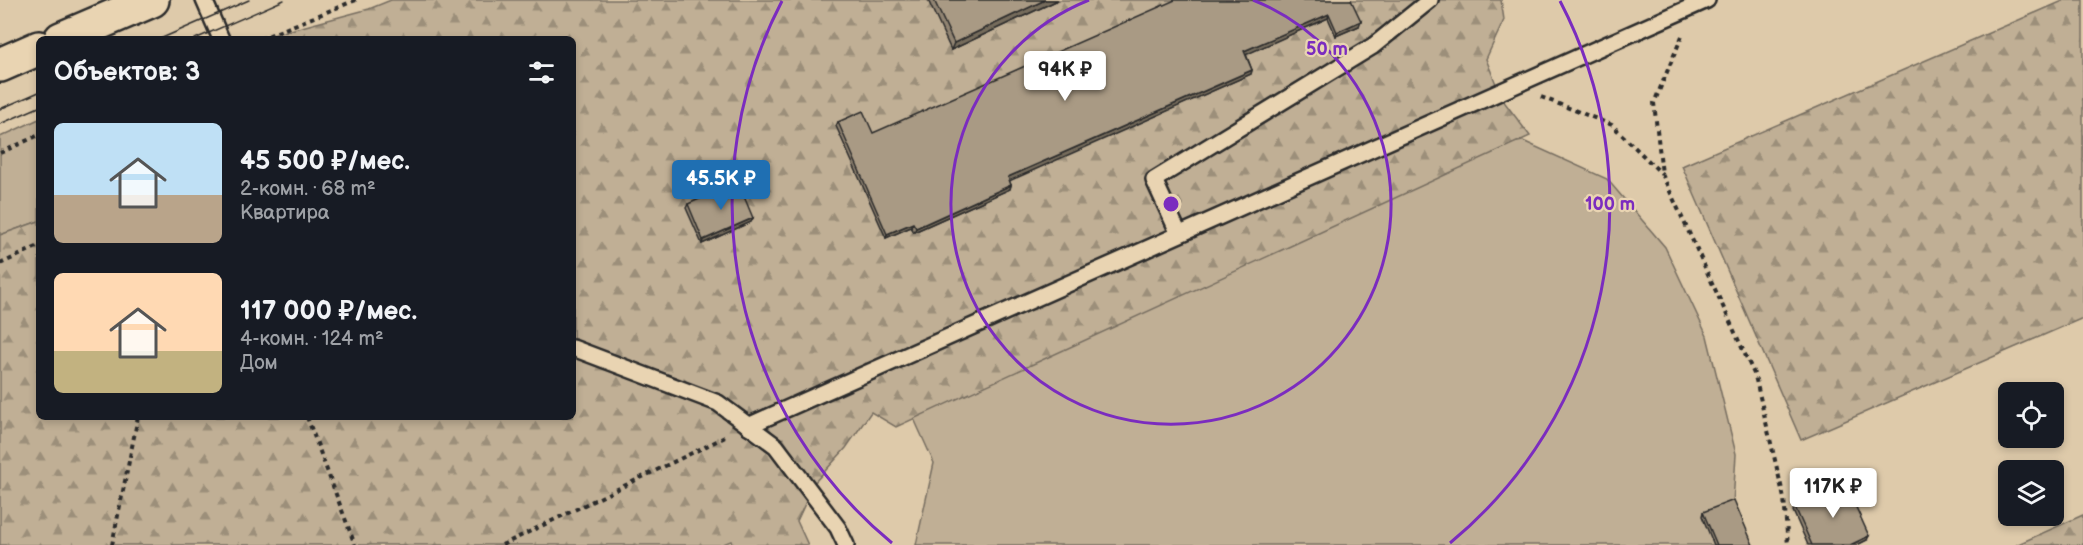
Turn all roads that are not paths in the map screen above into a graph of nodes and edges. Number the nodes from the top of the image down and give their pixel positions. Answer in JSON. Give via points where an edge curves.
{"nodes":[{"id":1,"x":152,"y":0,"type":"edge"},
{"id":2,"x":204,"y":0,"type":"edge"},
{"id":3,"x":1430,"y":0,"type":"edge"},
{"id":4,"x":1701,"y":3,"type":"edge"},
{"id":5,"x":116,"y":7,"type":"edge"},
{"id":6,"x":66,"y":36,"type":"edge"},
{"id":7,"x":220,"y":36,"type":"edge"},
{"id":8,"x":36,"y":49,"type":"edge"},
{"id":9,"x":0,"y":65,"type":"edge"},
{"id":10,"x":1179,"y":234,"type":"junction"},
{"id":11,"x":576,"y":349,"type":"edge"},
{"id":12,"x":748,"y":426,"type":"junction"},
{"id":13,"x":846,"y":545,"type":"edge"}],
"edges":[{"from":1,"to":5,"type":"street"},
{"from":2,"to":7,"type":"lane"},
{"from":3,"to":10,"type":"lane","via":[[1373,46],[1154,180]]},
{"from":4,"to":10,"type":"lane"},
{"from":5,"to":6,"type":"street"},
{"from":8,"to":9,"type":"street"},
{"from":10,"to":12,"type":"lane"},
{"from":11,"to":12,"type":"lane","via":[[718,404]]},
{"from":12,"to":13,"type":"lane","via":[[776,446],[838,528]]}]}
